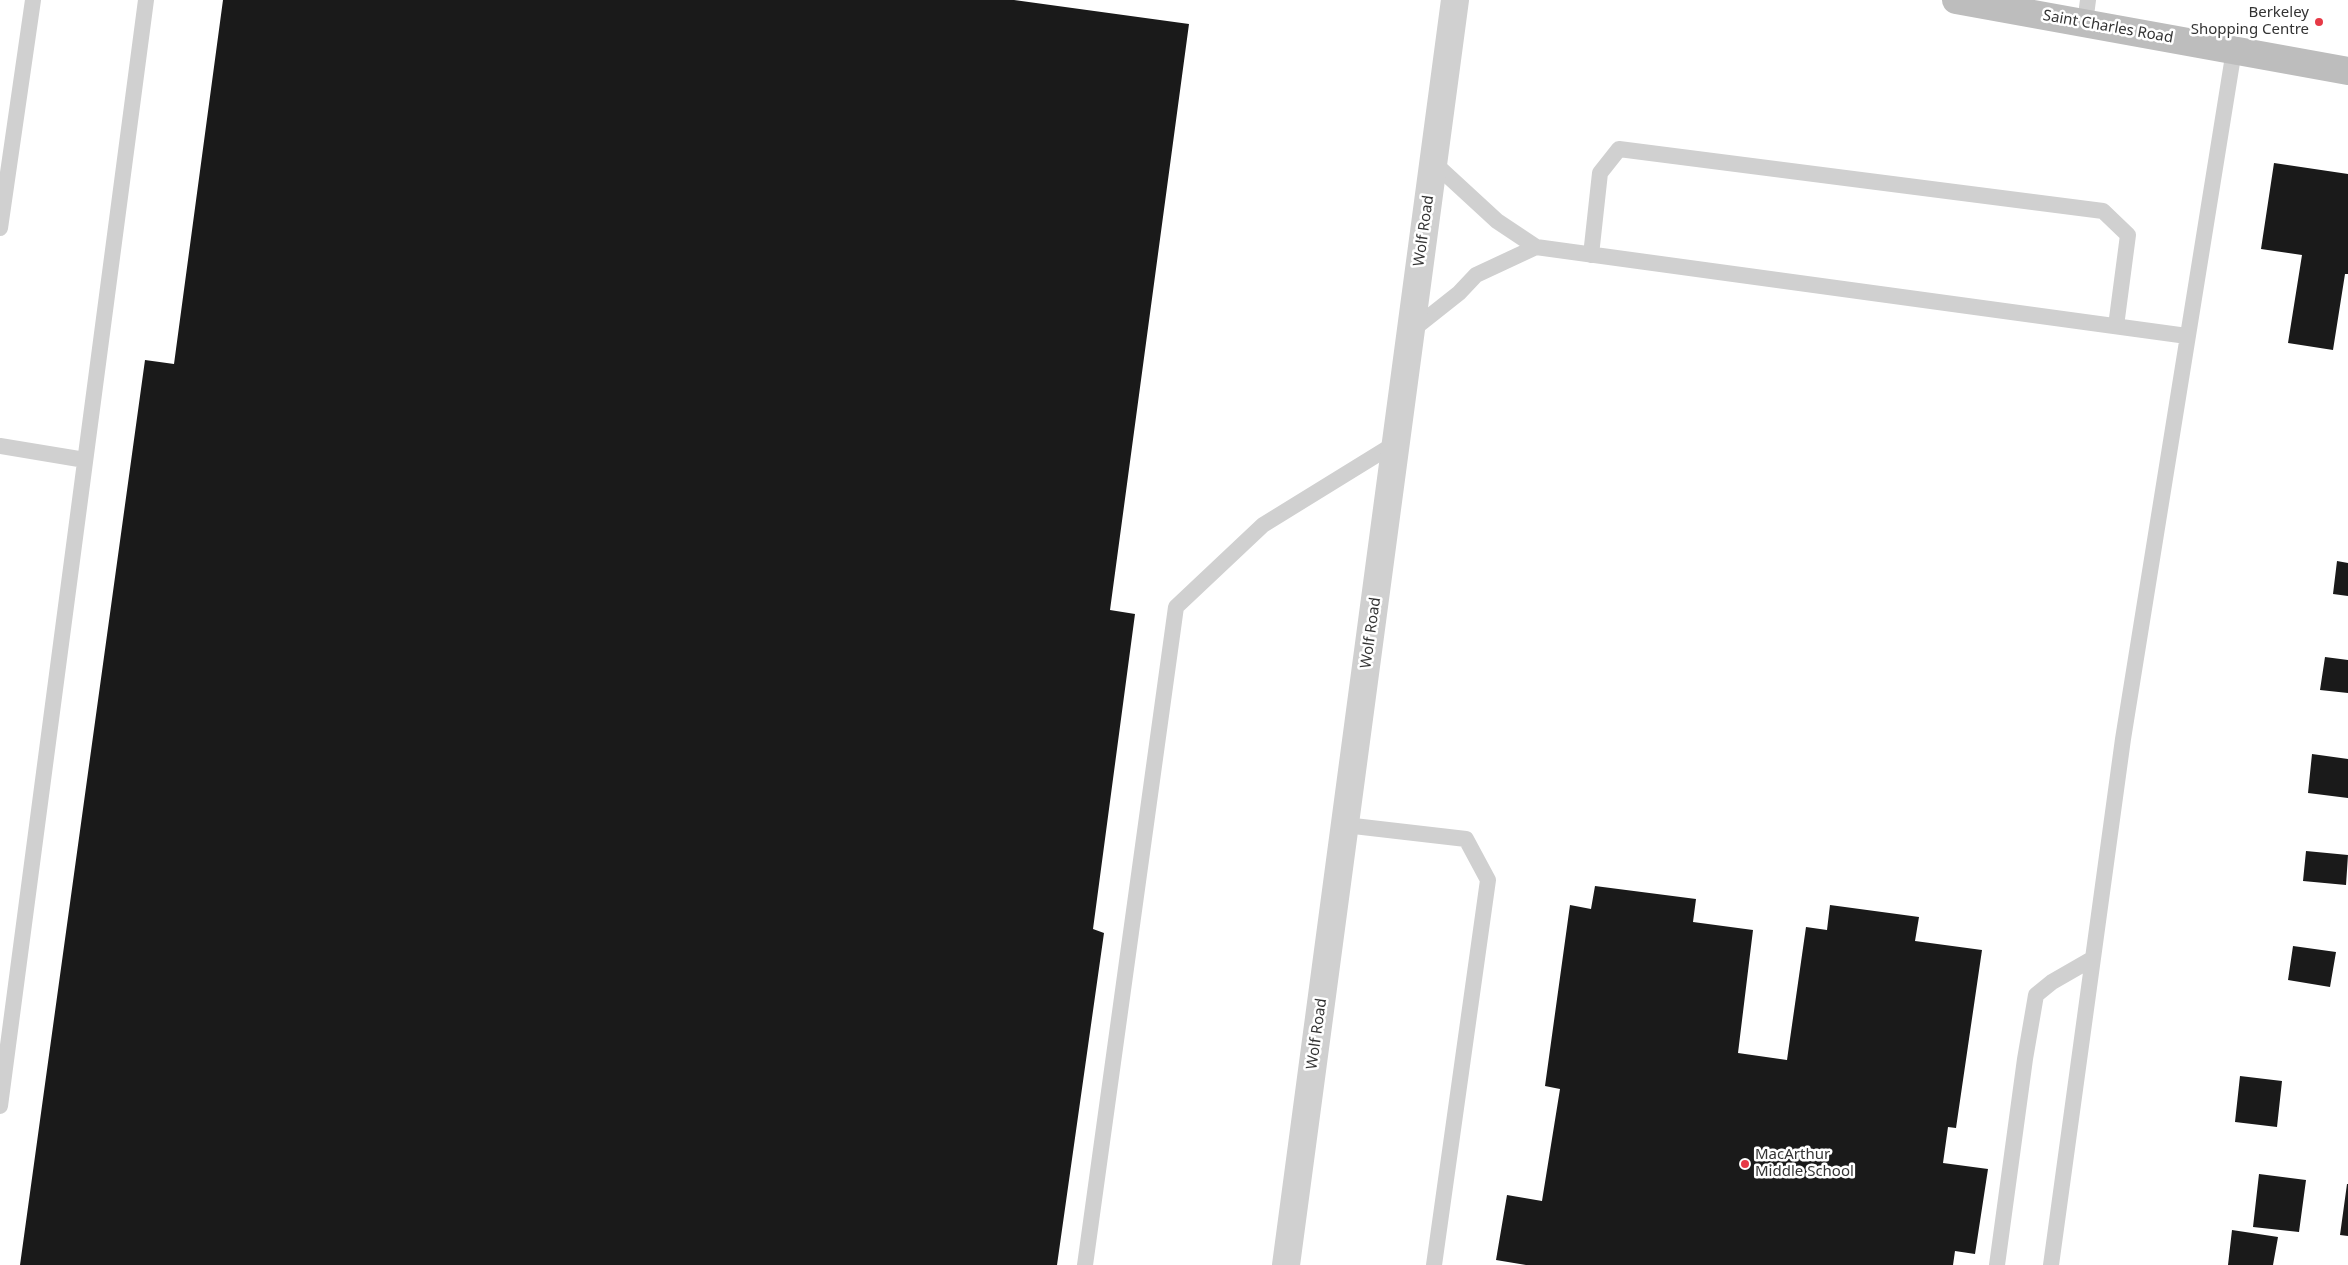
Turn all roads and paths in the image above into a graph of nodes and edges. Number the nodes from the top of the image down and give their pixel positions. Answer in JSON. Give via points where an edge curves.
{"nodes":[{"id":1,"x":33,"y":0,"type":"edge"},
{"id":2,"x":146,"y":0,"type":"edge"},
{"id":3,"x":1455,"y":0,"type":"edge"},
{"id":4,"x":1956,"y":0,"type":"edge"},
{"id":5,"x":2087,"y":11,"type":"edge"},
{"id":6,"x":2234,"y":50,"type":"junction"},
{"id":7,"x":2348,"y":71,"type":"edge"},
{"id":8,"x":1434,"y":163,"type":"junction"},
{"id":9,"x":0,"y":228,"type":"edge"},
{"id":10,"x":1536,"y":247,"type":"junction"},
{"id":11,"x":1591,"y":254,"type":"junction"},
{"id":12,"x":2116,"y":326,"type":"junction"},
{"id":13,"x":1411,"y":331,"type":"junction"},
{"id":14,"x":2187,"y":336,"type":"junction"},
{"id":15,"x":1396,"y":443,"type":"junction"},
{"id":16,"x":0,"y":446,"type":"edge"},
{"id":17,"x":85,"y":460,"type":"junction"},
{"id":18,"x":1345,"y":825,"type":"junction"},
{"id":19,"x":2092,"y":959,"type":"junction"},
{"id":20,"x":0,"y":1106,"type":"edge"},
{"id":21,"x":1085,"y":1265,"type":"edge"},
{"id":22,"x":1286,"y":1265,"type":"edge"},
{"id":23,"x":1434,"y":1265,"type":"edge"},
{"id":24,"x":1997,"y":1265,"type":"edge"},
{"id":25,"x":2051,"y":1265,"type":"edge"}],
"edges":[{"from":1,"to":9,"type":"lane"},
{"from":2,"to":17,"type":"lane"},
{"from":3,"to":8,"type":"street","name":"Wolf Road"},
{"from":4,"to":5,"type":"main road","name":"Saint Charles Road"},
{"from":5,"to":6,"type":"main road","name":"Saint Charles Road"},
{"from":6,"to":7,"type":"main road","name":"Saint Charles Road"},
{"from":6,"to":14,"type":"lane"},
{"from":8,"to":10,"type":"lane","via":[[1498,221]]},
{"from":8,"to":13,"type":"street","name":"Wolf Road"},
{"from":10,"to":11,"type":"lane"},
{"from":10,"to":13,"type":"lane","via":[[1476,275],[1459,293]]},
{"from":11,"to":12,"type":"lane"},
{"from":11,"to":12,"type":"lane","via":[[1600,173],[1619,149],[2104,211],[2128,235]]},
{"from":12,"to":14,"type":"lane"},
{"from":13,"to":15,"type":"street","name":"Wolf Road"},
{"from":14,"to":19,"type":"lane"},
{"from":15,"to":18,"type":"street","name":"Wolf Road"},
{"from":15,"to":21,"type":"lane","via":[[1263,524],[1176,607]]},
{"from":16,"to":17,"type":"lane"},
{"from":17,"to":20,"type":"lane"},
{"from":18,"to":22,"type":"street","name":"Wolf Road"},
{"from":18,"to":23,"type":"lane","via":[[1466,839],[1488,880]]},
{"from":19,"to":24,"type":"lane","via":[[2036,995]]},
{"from":19,"to":25,"type":"lane"}]}
